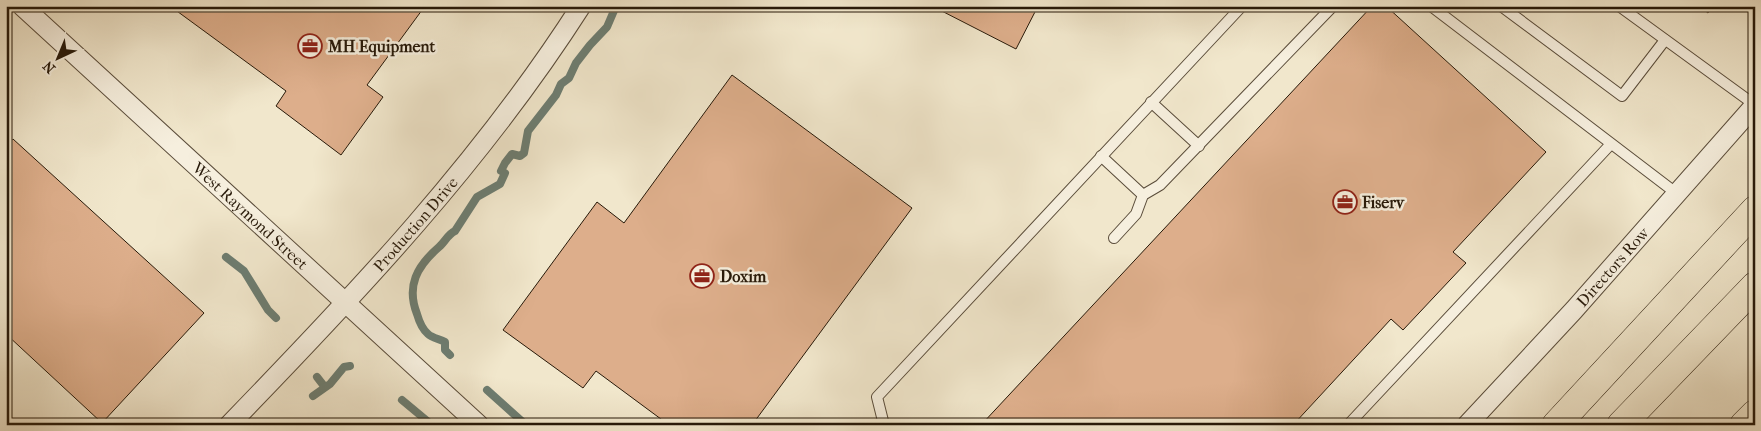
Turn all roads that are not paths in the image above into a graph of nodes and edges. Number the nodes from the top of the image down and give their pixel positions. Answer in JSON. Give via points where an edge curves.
{"nodes":[{"id":1,"x":22,"y":6,"type":"edge"},
{"id":2,"x":581,"y":6,"type":"edge"},
{"id":3,"x":1242,"y":6,"type":"edge"},
{"id":4,"x":1333,"y":6,"type":"edge"},
{"id":5,"x":1431,"y":6,"type":"edge"},
{"id":6,"x":1500,"y":6,"type":"edge"},
{"id":7,"x":1619,"y":6,"type":"edge"},
{"id":8,"x":1664,"y":40,"type":"junction"},
{"id":9,"x":1151,"y":102,"type":"junction"},
{"id":10,"x":1755,"y":105,"type":"edge"},
{"id":11,"x":1610,"y":145,"type":"junction"},
{"id":12,"x":1199,"y":146,"type":"junction"},
{"id":13,"x":1101,"y":156,"type":"junction"},
{"id":14,"x":1676,"y":193,"type":"junction"},
{"id":15,"x":1143,"y":195,"type":"junction"},
{"id":16,"x":1755,"y":210,"type":"edge"},
{"id":17,"x":1114,"y":238,"type":"dead end"},
{"id":18,"x":1755,"y":286,"type":"edge"},
{"id":19,"x":347,"y":304,"type":"junction"},
{"id":20,"x":1755,"y":414,"type":"edge"},
{"id":21,"x":229,"y":425,"type":"edge"},
{"id":22,"x":479,"y":425,"type":"edge"},
{"id":23,"x":884,"y":425,"type":"edge"},
{"id":24,"x":1348,"y":425,"type":"edge"},
{"id":25,"x":1466,"y":425,"type":"edge"},
{"id":26,"x":1556,"y":425,"type":"edge"},
{"id":27,"x":1622,"y":425,"type":"edge"},
{"id":28,"x":1744,"y":425,"type":"edge"}],
"edges":[{"from":1,"to":19,"type":"street","name":"West Raymond Street"},
{"from":2,"to":19,"type":"street","name":"Production Drive","via":[[453,182]]},
{"from":3,"to":9,"type":"lane"},
{"from":4,"to":12,"type":"lane"},
{"from":5,"to":11,"type":"lane"},
{"from":6,"to":8,"type":"lane","via":[[1622,96]]},
{"from":7,"to":8,"type":"lane"},
{"from":8,"to":10,"type":"lane"},
{"from":9,"to":12,"type":"lane"},
{"from":9,"to":13,"type":"lane"},
{"from":10,"to":14,"type":"street","name":"Directors Row"},
{"from":11,"to":14,"type":"lane"},
{"from":11,"to":24,"type":"lane"},
{"from":12,"to":15,"type":"lane","via":[[1160,185]]},
{"from":13,"to":15,"type":"lane"},
{"from":13,"to":23,"type":"lane","via":[[877,397]]},
{"from":14,"to":25,"type":"street","name":"Directors Row","via":[[1574,310]]},
{"from":15,"to":17,"type":"lane","via":[[1136,214]]},
{"from":16,"to":26,"type":"highway"},
{"from":18,"to":27,"type":"highway"},
{"from":19,"to":21,"type":"street","name":"Production Drive"},
{"from":19,"to":22,"type":"street","name":"West Raymond Street"},
{"from":20,"to":28,"type":"highway"}]}
